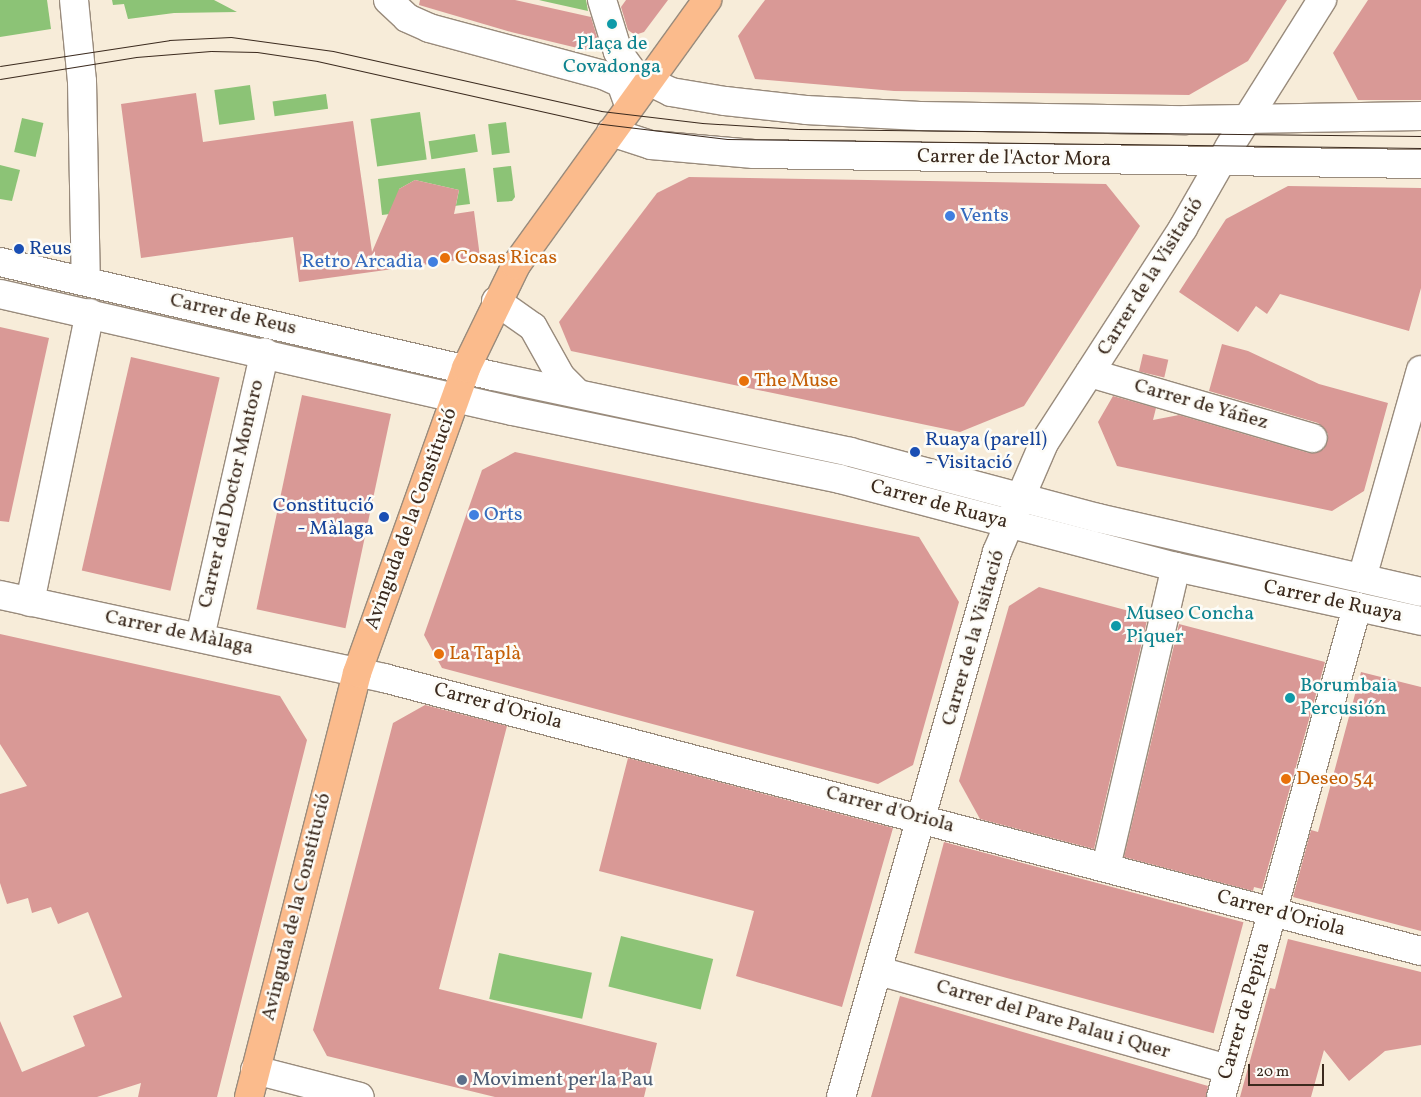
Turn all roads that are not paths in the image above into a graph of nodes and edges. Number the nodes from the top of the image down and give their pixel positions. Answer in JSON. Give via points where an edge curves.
{"nodes":[{"id":1,"x":74,"y":0,"type":"edge"},
{"id":2,"x":388,"y":0,"type":"edge"},
{"id":3,"x":602,"y":0,"type":"edge"},
{"id":4,"x":707,"y":0,"type":"edge"},
{"id":5,"x":1322,"y":0,"type":"edge"},
{"id":6,"x":618,"y":52,"type":"junction"},
{"id":7,"x":603,"y":75,"type":"junction"},
{"id":8,"x":646,"y":81,"type":"junction"},
{"id":9,"x":629,"y":105,"type":"junction"},
{"id":10,"x":1421,"y":116,"type":"edge"},
{"id":11,"x":1242,"y":128,"type":"junction"},
{"id":12,"x":611,"y":132,"type":"junction"},
{"id":13,"x":1222,"y":161,"type":"junction"},
{"id":14,"x":1421,"y":164,"type":"edge"},
{"id":15,"x":0,"y":262,"type":"edge"},
{"id":16,"x":86,"y":281,"type":"junction"},
{"id":17,"x":0,"y":294,"type":"edge"},
{"id":18,"x":496,"y":302,"type":"junction"},
{"id":19,"x":90,"y":313,"type":"junction"},
{"id":20,"x":265,"y":352,"type":"junction"},
{"id":21,"x":466,"y":368,"type":"junction"},
{"id":22,"x":1421,"y":370,"type":"edge"},
{"id":23,"x":1090,"y":372,"type":"junction"},
{"id":24,"x":577,"y":394,"type":"junction"},
{"id":25,"x":456,"y":397,"type":"junction"},
{"id":26,"x":1313,"y":438,"type":"dead end"},
{"id":27,"x":1021,"y":497,"type":"junction"},
{"id":28,"x":1009,"y":524,"type":"junction"},
{"id":29,"x":1176,"y":567,"type":"junction"},
{"id":30,"x":1362,"y":578,"type":"junction"},
{"id":31,"x":1421,"y":592,"type":"edge"},
{"id":32,"x":0,"y":595,"type":"edge"},
{"id":33,"x":30,"y":602,"type":"junction"},
{"id":34,"x":1357,"y":607,"type":"junction"},
{"id":35,"x":1421,"y":621,"type":"edge"},
{"id":36,"x":200,"y":637,"type":"junction"},
{"id":37,"x":357,"y":673,"type":"junction"},
{"id":38,"x":922,"y":818,"type":"junction"},
{"id":39,"x":1106,"y":867,"type":"junction"},
{"id":40,"x":1274,"y":912,"type":"junction"},
{"id":41,"x":1421,"y":951,"type":"edge"},
{"id":42,"x":879,"y":971,"type":"junction"},
{"id":43,"x":255,"y":1070,"type":"junction"},
{"id":44,"x":1228,"y":1070,"type":"junction"},
{"id":45,"x":249,"y":1097,"type":"edge"},
{"id":46,"x":360,"y":1097,"type":"edge"},
{"id":47,"x":842,"y":1097,"type":"edge"},
{"id":48,"x":1221,"y":1097,"type":"edge"}],
"edges":[{"from":1,"to":16,"type":"street","via":[[83,96]]},
{"from":2,"to":7,"type":"street","via":[[407,18],[429,28]]},
{"from":3,"to":6,"type":"street"},
{"from":4,"to":8,"type":"main road","name":"Avinguda de la Constitució"},
{"from":5,"to":11,"type":"street","name":"Carrer de la Visitació"},
{"from":6,"to":7,"type":"street","via":[[616,68]]},
{"from":6,"to":8,"type":"street","via":[[634,74]]},
{"from":7,"to":9,"type":"street","via":[[621,83]]},
{"from":8,"to":9,"type":"main road","name":"Avinguda de la Constitució"},
{"from":8,"to":11,"type":"street","name":"Carrer de l'Actor Mora","via":[[671,92],[806,110]]},
{"from":9,"to":12,"type":"main road","name":"Avinguda de la Constitució"},
{"from":10,"to":11,"type":"street","name":"Carrer de l'Actor Mora"},
{"from":11,"to":13,"type":"street","name":"Carrer de la Visitació"},
{"from":12,"to":13,"type":"street","name":"Carrer de l'Actor Mora","via":[[651,145],[754,154]]},
{"from":12,"to":18,"type":"main road","name":"Avinguda de la Constitució","via":[[516,265]]},
{"from":13,"to":14,"type":"street","name":"Carrer de l'Actor Mora"},
{"from":13,"to":23,"type":"street","name":"Carrer de la Visitació"},
{"from":15,"to":16,"type":"street","name":"Carrer de Reus"},
{"from":16,"to":21,"type":"street","name":"Carrer de Reus"},
{"from":17,"to":19,"type":"street","name":"Carrer de Reus"},
{"from":18,"to":21,"type":"main road","name":"Avinguda de la Constitució"},
{"from":18,"to":24,"type":"street","via":[[533,327],[561,377]]},
{"from":19,"to":20,"type":"street","name":"Carrer de Reus"},
{"from":19,"to":33,"type":"street"},
{"from":20,"to":25,"type":"street","name":"Carrer de Reus"},
{"from":20,"to":36,"type":"street","name":"Carrer del Doctor Montoro"},
{"from":21,"to":24,"type":"street","name":"Carrer de Ruaya"},
{"from":21,"to":25,"type":"main road","name":"Avinguda de la Constitució"},
{"from":22,"to":30,"type":"street"},
{"from":23,"to":26,"type":"street","name":"Carrer de Yáñez"},
{"from":23,"to":27,"type":"street","name":"Carrer de la Visitació","via":[[1044,443]]},
{"from":24,"to":27,"type":"street","name":"Carrer de Ruaya","via":[[866,456]]},
{"from":25,"to":28,"type":"street","name":"Carrer de Ruaya","via":[[840,479]]},
{"from":25,"to":37,"type":"main road","name":"Avinguda de la Constitució"},
{"from":27,"to":28,"type":"street","name":"Carrer de la Visitació"},
{"from":27,"to":30,"type":"street","name":"Carrer de Ruaya","via":[[1098,518]]},
{"from":28,"to":29,"type":"street","name":"Carrer de Ruaya"},
{"from":28,"to":38,"type":"street","name":"Carrer de la Visitació","via":[[997,552]]},
{"from":29,"to":34,"type":"street","name":"Carrer de Ruaya"},
{"from":29,"to":39,"type":"street"},
{"from":30,"to":31,"type":"street","name":"Carrer de Ruaya"},
{"from":32,"to":33,"type":"street","name":"Carrer de Màlaga"},
{"from":33,"to":36,"type":"street","name":"Carrer de Màlaga"},
{"from":34,"to":35,"type":"street","name":"Carrer de Ruaya"},
{"from":34,"to":40,"type":"street","name":"Carrer de Pepita"},
{"from":36,"to":37,"type":"street","name":"Carrer de Màlaga"},
{"from":37,"to":38,"type":"street","name":"Carrer d'Oriola"},
{"from":37,"to":43,"type":"main road","name":"Avinguda de la Constitució"},
{"from":38,"to":39,"type":"street","name":"Carrer d'Oriola"},
{"from":38,"to":42,"type":"street","name":"Carrer de la Visitació"},
{"from":39,"to":40,"type":"street","name":"Carrer d'Oriola"},
{"from":40,"to":41,"type":"street","name":"Carrer d'Oriola"},
{"from":40,"to":44,"type":"street","name":"Carrer de Pepita"},
{"from":42,"to":44,"type":"street","name":"Carrer del Pare Palau i Quer"},
{"from":42,"to":47,"type":"street","name":"Carrer de la Visitació"},
{"from":43,"to":45,"type":"main road","name":"Avinguda de la Constitució"},
{"from":43,"to":46,"type":"street"},
{"from":44,"to":48,"type":"street","name":"Carrer de Pepita"}]}
